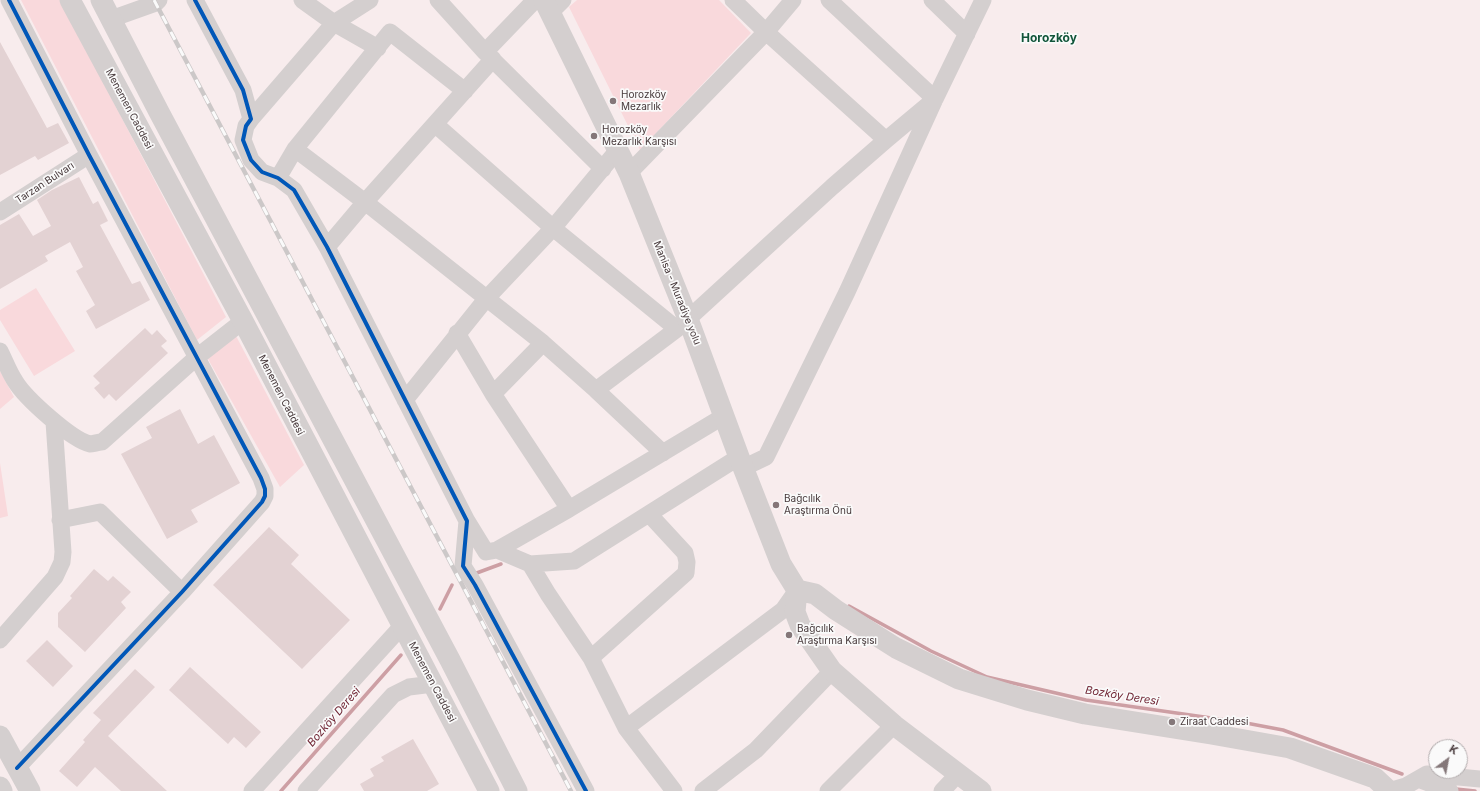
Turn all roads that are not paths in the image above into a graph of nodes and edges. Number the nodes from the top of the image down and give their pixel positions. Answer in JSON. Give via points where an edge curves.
{"nodes":[{"id":1,"x":9,"y":0,"type":"edge"},
{"id":2,"x":70,"y":0,"type":"edge"},
{"id":3,"x":84,"y":0,"type":"edge"},
{"id":4,"x":101,"y":0,"type":"edge"},
{"id":5,"x":159,"y":0,"type":"edge"},
{"id":6,"x":195,"y":0,"type":"edge"},
{"id":7,"x":302,"y":0,"type":"edge"},
{"id":8,"x":370,"y":0,"type":"edge"},
{"id":9,"x":438,"y":0,"type":"edge"},
{"id":10,"x":733,"y":0,"type":"edge"},
{"id":11,"x":793,"y":0,"type":"edge"},
{"id":12,"x":829,"y":0,"type":"edge"},
{"id":13,"x":932,"y":0,"type":"edge"},
{"id":14,"x":982,"y":0,"type":"edge"},
{"id":15,"x":548,"y":3,"type":"edge"},
{"id":16,"x":111,"y":19,"type":"junction"},
{"id":17,"x":334,"y":23,"type":"junction"},
{"id":18,"x":766,"y":32,"type":"junction"},
{"id":19,"x":967,"y":34,"type":"junction"},
{"id":20,"x":378,"y":48,"type":"junction"},
{"id":21,"x":489,"y":56,"type":"junction"},
{"id":22,"x":465,"y":91,"type":"junction"},
{"id":23,"x":935,"y":99,"type":"junction"},
{"id":24,"x":251,"y":120,"type":"junction"},
{"id":25,"x":436,"y":125,"type":"junction"},
{"id":26,"x":886,"y":140,"type":"junction"},
{"id":27,"x":295,"y":149,"type":"junction"},
{"id":28,"x":617,"y":150,"type":"junction"},
{"id":29,"x":89,"y":155,"type":"junction"},
{"id":30,"x":602,"y":169,"type":"junction"},
{"id":31,"x":628,"y":173,"type":"junction"},
{"id":32,"x":278,"y":178,"type":"junction"},
{"id":33,"x":365,"y":202,"type":"junction"},
{"id":34,"x":0,"y":212,"type":"edge"},
{"id":35,"x":553,"y":228,"type":"junction"},
{"id":36,"x":327,"y":247,"type":"junction"},
{"id":37,"x":486,"y":299,"type":"junction"},
{"id":38,"x":243,"y":321,"type":"junction"},
{"id":39,"x":683,"y":324,"type":"junction"},
{"id":40,"x":457,"y":333,"type":"junction"},
{"id":41,"x":543,"y":343,"type":"junction"},
{"id":42,"x":0,"y":351,"type":"edge"},
{"id":43,"x":196,"y":357,"type":"junction"},
{"id":44,"x":596,"y":390,"type":"junction"},
{"id":45,"x":493,"y":394,"type":"junction"},
{"id":46,"x":405,"y":400,"type":"junction"},
{"id":47,"x":724,"y":416,"type":"junction"},
{"id":48,"x":54,"y":422,"type":"junction"},
{"id":49,"x":663,"y":453,"type":"junction"},
{"id":50,"x":741,"y":462,"type":"junction"},
{"id":51,"x":569,"y":509,"type":"junction"},
{"id":52,"x":649,"y":514,"type":"junction"},
{"id":53,"x":60,"y":520,"type":"junction"},
{"id":54,"x":467,"y":521,"type":"junction"},
{"id":55,"x":492,"y":551,"type":"junction"},
{"id":56,"x":530,"y":564,"type":"junction"},
{"id":57,"x":463,"y":566,"type":"junction"},
{"id":58,"x":797,"y":590,"type":"junction"},
{"id":59,"x":182,"y":592,"type":"junction"},
{"id":60,"x":402,"y":626,"type":"junction"},
{"id":61,"x":0,"y":640,"type":"edge"},
{"id":62,"x":591,"y":658,"type":"junction"},
{"id":63,"x":832,"y":671,"type":"junction"},
{"id":64,"x":432,"y":684,"type":"junction"},
{"id":65,"x":894,"y":725,"type":"junction"},
{"id":66,"x":626,"y":728,"type":"junction"},
{"id":67,"x":0,"y":736,"type":"edge"},
{"id":68,"x":17,"y":768,"type":"junction"},
{"id":69,"x":958,"y":774,"type":"junction"},
{"id":70,"x":1418,"y":778,"type":"junction"},
{"id":71,"x":1480,"y":779,"type":"edge"},
{"id":72,"x":0,"y":788,"type":"edge"},
{"id":73,"x":2,"y":791,"type":"edge"},
{"id":74,"x":30,"y":791,"type":"edge"},
{"id":75,"x":252,"y":791,"type":"edge"},
{"id":76,"x":306,"y":791,"type":"edge"},
{"id":77,"x":489,"y":791,"type":"edge"},
{"id":78,"x":517,"y":791,"type":"edge"},
{"id":79,"x":586,"y":791,"type":"edge"},
{"id":80,"x":674,"y":791,"type":"edge"},
{"id":81,"x":704,"y":791,"type":"edge"},
{"id":82,"x":828,"y":791,"type":"edge"},
{"id":83,"x":942,"y":791,"type":"edge"},
{"id":84,"x":981,"y":791,"type":"edge"},
{"id":85,"x":1389,"y":791,"type":"edge"},
{"id":86,"x":1450,"y":791,"type":"edge"}],
"edges":[{"from":1,"to":29,"type":"street"},
{"from":2,"to":38,"type":"main road","name":"Menemen Caddesi"},
{"from":3,"to":16,"type":"main road","via":[[93,10]]},
{"from":4,"to":16,"type":"main road"},
{"from":5,"to":16,"type":"street"},
{"from":6,"to":24,"type":"street","via":[[242,90]]},
{"from":7,"to":17,"type":"street"},
{"from":8,"to":17,"type":"street"},
{"from":9,"to":21,"type":"street"},
{"from":10,"to":18,"type":"street"},
{"from":11,"to":18,"type":"street"},
{"from":12,"to":23,"type":"street"},
{"from":13,"to":19,"type":"street"},
{"from":14,"to":19,"type":"street"},
{"from":15,"to":21,"type":"street"},
{"from":15,"to":28,"type":"main road","name":"Manisa - Muradiye yolu"},
{"from":16,"to":78,"type":"main road","via":[[447,653]]},
{"from":17,"to":20,"type":"street"},
{"from":17,"to":24,"type":"street"},
{"from":18,"to":26,"type":"street"},
{"from":18,"to":31,"type":"street"},
{"from":19,"to":23,"type":"street"},
{"from":20,"to":22,"type":"street","via":[[390,32]]},
{"from":20,"to":27,"type":"street"},
{"from":21,"to":22,"type":"street"},
{"from":21,"to":30,"type":"street"},
{"from":22,"to":25,"type":"street"},
{"from":23,"to":26,"type":"street"},
{"from":23,"to":50,"type":"street","via":[[847,292],[766,457]]},
{"from":24,"to":32,"type":"street","via":[[246,126],[243,140],[251,160],[262,172]]},
{"from":25,"to":33,"type":"street"},
{"from":25,"to":35,"type":"street"},
{"from":26,"to":39,"type":"street"},
{"from":27,"to":32,"type":"street"},
{"from":27,"to":33,"type":"street"},
{"from":28,"to":30,"type":"street"},
{"from":28,"to":31,"type":"main road","name":"Manisa - Muradiye yolu"},
{"from":29,"to":34,"type":"street","name":"Tarzan Bulvarı"},
{"from":29,"to":43,"type":"street"},
{"from":30,"to":35,"type":"street"},
{"from":31,"to":39,"type":"main road","name":"Manisa - Muradiye yolu"},
{"from":32,"to":36,"type":"street","via":[[294,190]]},
{"from":33,"to":36,"type":"street"},
{"from":33,"to":37,"type":"street"},
{"from":35,"to":37,"type":"street"},
{"from":35,"to":39,"type":"street"},
{"from":36,"to":46,"type":"street"},
{"from":37,"to":40,"type":"street"},
{"from":37,"to":41,"type":"street"},
{"from":38,"to":43,"type":"street"},
{"from":38,"to":60,"type":"main road","name":"Menemen Caddesi"},
{"from":39,"to":44,"type":"street"},
{"from":39,"to":47,"type":"main road","name":"Manisa - Muradiye yolu"},
{"from":40,"to":45,"type":"street"},
{"from":40,"to":46,"type":"street"},
{"from":41,"to":44,"type":"street"},
{"from":41,"to":45,"type":"street"},
{"from":42,"to":48,"type":"street","via":[[15,382]]},
{"from":43,"to":48,"type":"street","via":[[102,442],[91,444],[82,441]]},
{"from":43,"to":59,"type":"street","via":[[261,478],[265,496]]},
{"from":44,"to":49,"type":"street"},
{"from":45,"to":51,"type":"street"},
{"from":46,"to":54,"type":"street"},
{"from":47,"to":49,"type":"street"},
{"from":47,"to":50,"type":"main road","name":"Manisa - Muradiye yolu"},
{"from":48,"to":53,"type":"street"},
{"from":49,"to":51,"type":"street"},
{"from":50,"to":52,"type":"street"},
{"from":50,"to":58,"type":"main road","name":"Manisa - Muradiye yolu","via":[[781,564]]},
{"from":51,"to":55,"type":"street"},
{"from":52,"to":56,"type":"street","via":[[574,561]]},
{"from":52,"to":62,"type":"street","via":[[685,553],[686,573]]},
{"from":53,"to":59,"type":"street","via":[[100,512]]},
{"from":53,"to":61,"type":"street","via":[[63,552],[62,562],[55,577]]},
{"from":54,"to":55,"type":"street"},
{"from":54,"to":57,"type":"street"},
{"from":55,"to":56,"type":"street"},
{"from":55,"to":57,"type":"street"},
{"from":56,"to":62,"type":"street"},
{"from":57,"to":79,"type":"street"},
{"from":58,"to":63,"type":"main road","via":[[795,612],[800,624]]},
{"from":58,"to":66,"type":"street","via":[[783,610]]},
{"from":58,"to":85,"type":"main road","via":[[815,594],[896,648],[959,679],[1027,700],[1085,714],[1290,748],[1375,778]]},
{"from":59,"to":68,"type":"street"},
{"from":60,"to":64,"type":"main road","name":"Menemen Caddesi"},
{"from":60,"to":75,"type":"street"},
{"from":62,"to":66,"type":"street"},
{"from":63,"to":65,"type":"main road"},
{"from":63,"to":81,"type":"street","via":[[756,750]]},
{"from":64,"to":76,"type":"street","via":[[409,687],[393,695]]},
{"from":64,"to":77,"type":"main road","name":"Menemen Caddesi"},
{"from":65,"to":69,"type":"main road"},
{"from":65,"to":82,"type":"street"},
{"from":66,"to":80,"type":"street"},
{"from":67,"to":68,"type":"main road"},
{"from":68,"to":74,"type":"main road"},
{"from":69,"to":83,"type":"street"},
{"from":69,"to":84,"type":"main road"},
{"from":70,"to":71,"type":"street","via":[[1427,774]]},
{"from":70,"to":85,"type":"street","via":[[1406,786]]},
{"from":70,"to":86,"type":"street"},
{"from":72,"to":73,"type":"main road"}]}
